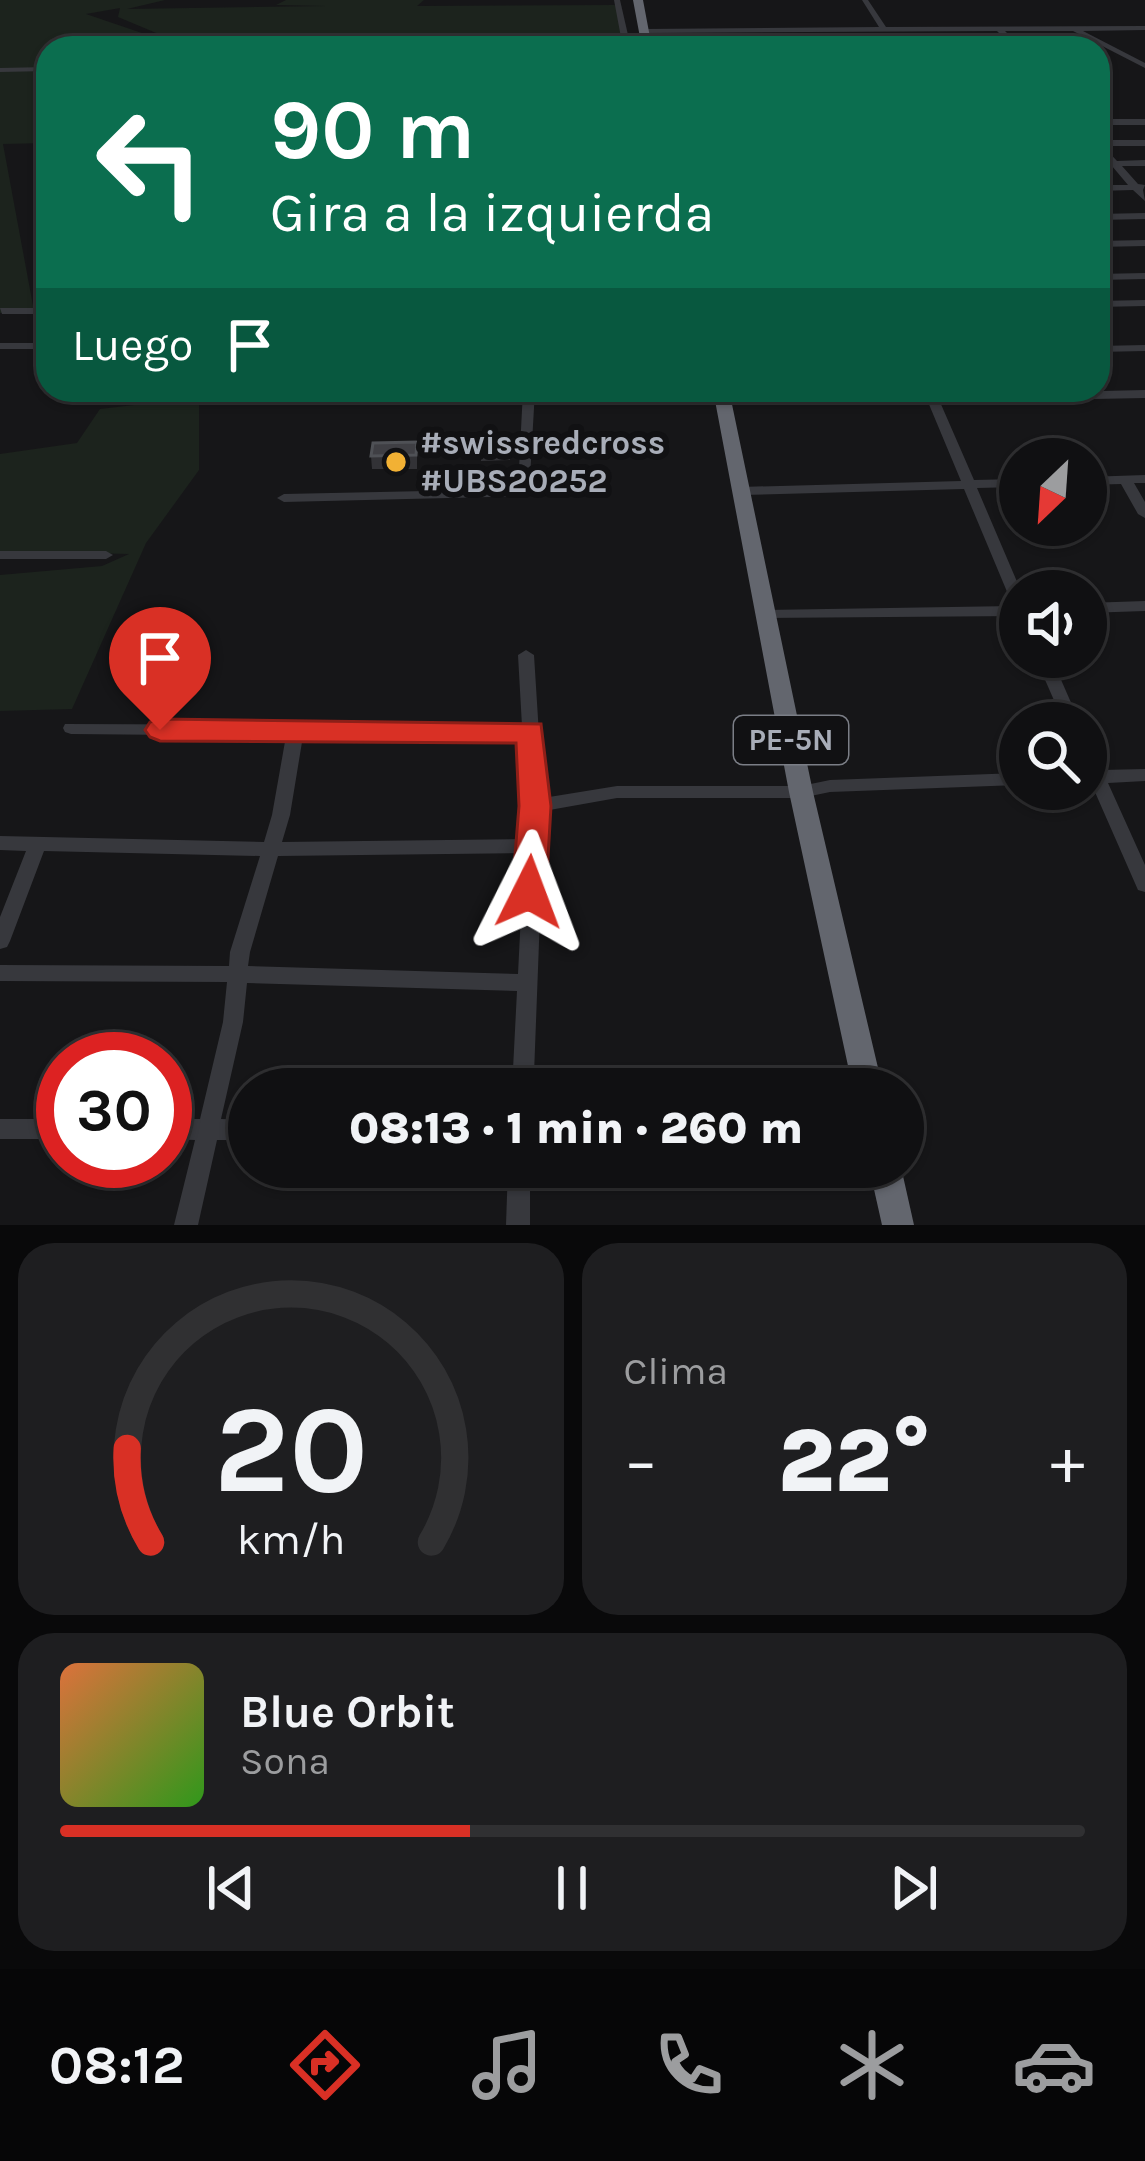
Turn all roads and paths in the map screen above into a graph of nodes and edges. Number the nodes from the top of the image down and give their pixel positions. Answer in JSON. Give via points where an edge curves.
{"nodes":[{"id":1,"x":617,"y":0,"type":"edge"},
{"id":2,"x":638,"y":0,"type":"edge"},
{"id":3,"x":866,"y":0,"type":"edge"},
{"id":4,"x":1073,"y":28,"type":"junction"},
{"id":5,"x":1145,"y":28,"type":"edge"},
{"id":6,"x":999,"y":29,"type":"junction"},
{"id":7,"x":813,"y":30,"type":"junction"},
{"id":8,"x":884,"y":30,"type":"junction"},
{"id":9,"x":644,"y":32,"type":"junction"},
{"id":10,"x":624,"y":36,"type":"edge"},
{"id":11,"x":645,"y":36,"type":"edge"},
{"id":12,"x":815,"y":36,"type":"edge"},
{"id":13,"x":1006,"y":36,"type":"edge"},
{"id":14,"x":1088,"y":36,"type":"edge"},
{"id":15,"x":1110,"y":48,"type":"edge"},
{"id":16,"x":1145,"y":66,"type":"edge"},
{"id":17,"x":36,"y":69,"type":"edge"},
{"id":18,"x":0,"y":70,"type":"edge"},
{"id":19,"x":1110,"y":122,"type":"edge"},
{"id":20,"x":1145,"y":122,"type":"edge"},
{"id":21,"x":1145,"y":143,"type":"edge"},
{"id":22,"x":1110,"y":144,"type":"edge"},
{"id":23,"x":1110,"y":161,"type":"edge"},
{"id":24,"x":1112,"y":164,"type":"junction"},
{"id":25,"x":1145,"y":164,"type":"edge"},
{"id":26,"x":1140,"y":188,"type":"edge"},
{"id":27,"x":1145,"y":198,"type":"edge"},
{"id":28,"x":1145,"y":216,"type":"edge"},
{"id":29,"x":1110,"y":217,"type":"edge"},
{"id":30,"x":1145,"y":243,"type":"edge"},
{"id":31,"x":1110,"y":244,"type":"edge"},
{"id":32,"x":1145,"y":276,"type":"edge"},
{"id":33,"x":1110,"y":277,"type":"edge"},
{"id":34,"x":1145,"y":303,"type":"edge"},
{"id":35,"x":1110,"y":304,"type":"edge"},
{"id":36,"x":36,"y":311,"type":"edge"},
{"id":37,"x":0,"y":312,"type":"edge"},
{"id":38,"x":0,"y":346,"type":"edge"},
{"id":39,"x":36,"y":346,"type":"edge"},
{"id":40,"x":1145,"y":348,"type":"edge"},
{"id":41,"x":1110,"y":349,"type":"edge"},
{"id":42,"x":1110,"y":394,"type":"edge"},
{"id":43,"x":1145,"y":394,"type":"edge"},
{"id":44,"x":528,"y":402,"type":"edge"},
{"id":45,"x":723,"y":402,"type":"edge"},
{"id":46,"x":934,"y":402,"type":"edge"},
{"id":47,"x":1145,"y":479,"type":"edge"},
{"id":48,"x":1107,"y":480,"type":"edge"},
{"id":49,"x":1126,"y":480,"type":"junction"},
{"id":50,"x":999,"y":484,"type":"edge"},
{"id":51,"x":966,"y":485,"type":"junction"},
{"id":52,"x":741,"y":490,"type":"junction"},
{"id":53,"x":284,"y":498,"type":"dead end"},
{"id":54,"x":1145,"y":514,"type":"edge"},
{"id":55,"x":106,"y":554,"type":"dead end"},
{"id":56,"x":0,"y":555,"type":"edge"},
{"id":57,"x":1003,"y":570,"type":"edge"},
{"id":58,"x":1145,"y":606,"type":"edge"},
{"id":59,"x":1107,"y":607,"type":"edge"},
{"id":60,"x":999,"y":609,"type":"edge"},
{"id":61,"x":765,"y":615,"type":"junction"},
{"id":62,"x":526,"y":656,"type":"dead end"},
{"id":63,"x":70,"y":728,"type":"dead end"},
{"id":64,"x":530,"y":732,"type":"junction"},
{"id":65,"x":295,"y":733,"type":"junction"},
{"id":66,"x":1145,"y":775,"type":"edge"},
{"id":67,"x":1107,"y":776,"type":"edge"},
{"id":68,"x":999,"y":780,"type":"edge"},
{"id":69,"x":801,"y":792,"type":"junction"},
{"id":70,"x":535,"y":806,"type":"junction"},
{"id":71,"x":1107,"y":809,"type":"edge"},
{"id":72,"x":0,"y":843,"type":"edge"},
{"id":73,"x":38,"y":844,"type":"junction"},
{"id":74,"x":530,"y":847,"type":"junction"},
{"id":75,"x":269,"y":849,"type":"junction"},
{"id":76,"x":1145,"y":885,"type":"edge"},
{"id":77,"x":0,"y":941,"type":"edge"},
{"id":78,"x":0,"y":974,"type":"edge"},
{"id":79,"x":240,"y":974,"type":"junction"},
{"id":80,"x":526,"y":983,"type":"junction"},
{"id":81,"x":524,"y":1068,"type":"edge"},
{"id":82,"x":863,"y":1068,"type":"edge"},
{"id":83,"x":0,"y":1129,"type":"edge"},
{"id":84,"x":36,"y":1129,"type":"edge"},
{"id":85,"x":192,"y":1129,"type":"edge"},
{"id":86,"x":207,"y":1129,"type":"junction"},
{"id":87,"x":228,"y":1130,"type":"edge"},
{"id":88,"x":519,"y":1188,"type":"edge"},
{"id":89,"x":890,"y":1188,"type":"edge"},
{"id":90,"x":186,"y":1225,"type":"edge"},
{"id":91,"x":518,"y":1225,"type":"edge"},
{"id":92,"x":898,"y":1225,"type":"edge"}],
"edges":[{"from":1,"to":10,"type":"street"},
{"from":2,"to":9,"type":"highway"},
{"from":3,"to":8,"type":"street"},
{"from":4,"to":5,"type":"street"},
{"from":4,"to":6,"type":"street"},
{"from":4,"to":14,"type":"street"},
{"from":6,"to":8,"type":"street"},
{"from":6,"to":13,"type":"street"},
{"from":7,"to":8,"type":"street"},
{"from":7,"to":9,"type":"street"},
{"from":7,"to":12,"type":"street"},
{"from":9,"to":11,"type":"highway"},
{"from":15,"to":16,"type":"street"},
{"from":17,"to":18,"type":"street"},
{"from":19,"to":20,"type":"street"},
{"from":21,"to":22,"type":"street"},
{"from":23,"to":24,"type":"street"},
{"from":24,"to":25,"type":"street"},
{"from":24,"to":26,"type":"street"},
{"from":26,"to":27,"type":"street"},
{"from":28,"to":29,"type":"street"},
{"from":30,"to":31,"type":"street"},
{"from":32,"to":33,"type":"street"},
{"from":34,"to":35,"type":"street"},
{"from":36,"to":37,"type":"street"},
{"from":38,"to":39,"type":"street"},
{"from":40,"to":41,"type":"street"},
{"from":42,"to":43,"type":"street"},
{"from":44,"to":53,"type":"street","via":[[524,493]]},
{"from":45,"to":52,"type":"highway","number":"PE-5N"},
{"from":46,"to":51,"type":"street"},
{"from":47,"to":49,"type":"street"},
{"from":48,"to":49,"type":"street"},
{"from":49,"to":54,"type":"street"},
{"from":50,"to":51,"type":"street"},
{"from":51,"to":52,"type":"street"},
{"from":51,"to":57,"type":"street"},
{"from":52,"to":61,"type":"highway","number":"PE-5N"},
{"from":55,"to":56,"type":"street"},
{"from":58,"to":59,"type":"street"},
{"from":60,"to":61,"type":"street"},
{"from":61,"to":69,"type":"highway","number":"PE-5N"},
{"from":62,"to":64,"type":"street"},
{"from":63,"to":65,"type":"street"},
{"from":64,"to":65,"type":"street"},
{"from":64,"to":70,"type":"street"},
{"from":65,"to":75,"type":"street"},
{"from":66,"to":67,"type":"street"},
{"from":68,"to":69,"type":"street"},
{"from":69,"to":70,"type":"street","via":[[617,792]]},
{"from":69,"to":82,"type":"highway","number":"PE-5N"},
{"from":70,"to":74,"type":"street"},
{"from":71,"to":76,"type":"street"},
{"from":72,"to":73,"type":"street"},
{"from":73,"to":75,"type":"street"},
{"from":73,"to":77,"type":"street"},
{"from":74,"to":75,"type":"street"},
{"from":74,"to":80,"type":"street"},
{"from":75,"to":79,"type":"street"},
{"from":78,"to":79,"type":"street"},
{"from":79,"to":80,"type":"street"},
{"from":79,"to":86,"type":"street"},
{"from":80,"to":81,"type":"street"},
{"from":83,"to":84,"type":"street"},
{"from":85,"to":86,"type":"street"},
{"from":86,"to":87,"type":"street"},
{"from":86,"to":90,"type":"street"},
{"from":88,"to":91,"type":"street"},
{"from":89,"to":92,"type":"highway"}]}
